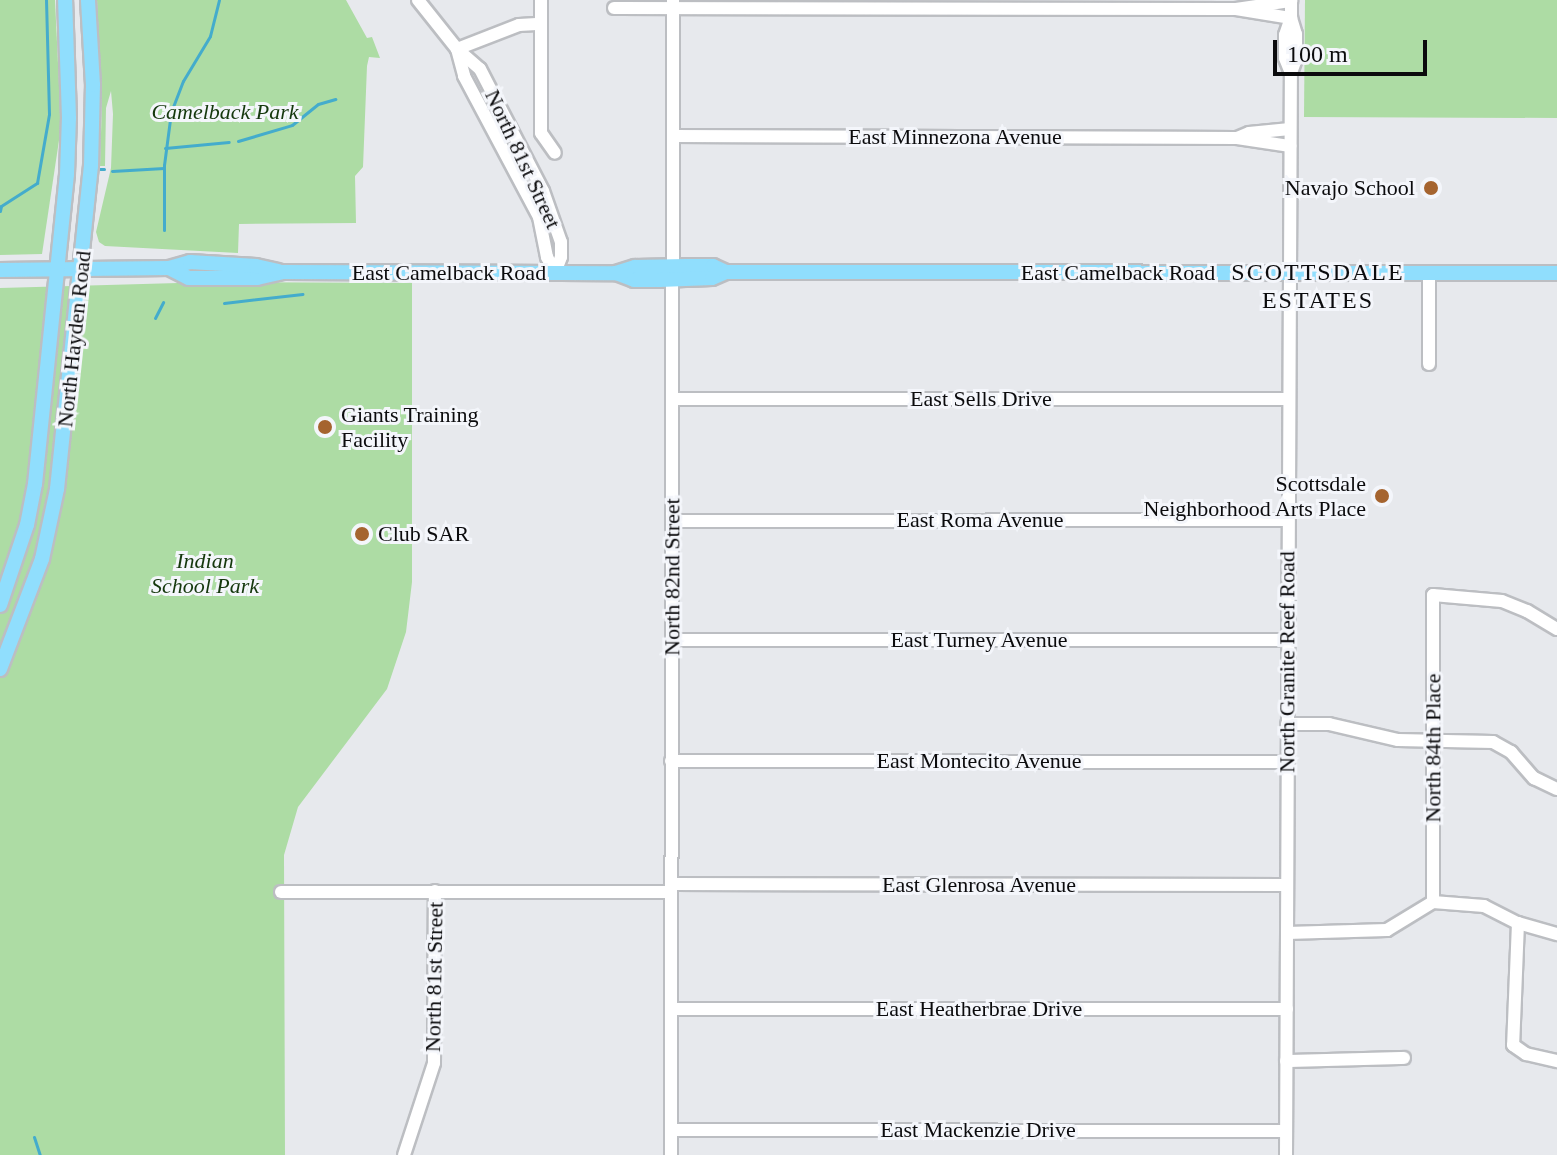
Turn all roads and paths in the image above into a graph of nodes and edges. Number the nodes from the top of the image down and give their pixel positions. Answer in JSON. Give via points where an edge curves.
{"nodes":[{"id":1,"x":65,"y":0,"type":"edge"},
{"id":2,"x":88,"y":0,"type":"edge"},
{"id":3,"x":418,"y":0,"type":"edge"},
{"id":4,"x":541,"y":0,"type":"edge"},
{"id":5,"x":1291,"y":1,"type":"edge"},
{"id":6,"x":673,"y":4,"type":"edge"},
{"id":7,"x":614,"y":8,"type":"dead end"},
{"id":8,"x":1236,"y":9,"type":"junction"},
{"id":9,"x":1291,"y":18,"type":"junction"},
{"id":10,"x":541,"y":24,"type":"junction"},
{"id":11,"x":457,"y":49,"type":"junction"},
{"id":12,"x":1290,"y":129,"type":"junction"},
{"id":13,"x":673,"y":136,"type":"junction"},
{"id":14,"x":1237,"y":138,"type":"junction"},
{"id":15,"x":1290,"y":146,"type":"junction"},
{"id":16,"x":555,"y":153,"type":"dead end"},
{"id":17,"x":82,"y":269,"type":"junction"},
{"id":18,"x":0,"y":270,"type":"edge"},
{"id":19,"x":57,"y":270,"type":"junction"},
{"id":20,"x":1290,"y":272,"type":"junction"},
{"id":21,"x":555,"y":273,"type":"junction"},
{"id":22,"x":672,"y":273,"type":"junction"},
{"id":23,"x":1429,"y":273,"type":"junction"},
{"id":24,"x":1557,"y":273,"type":"edge"},
{"id":25,"x":1429,"y":364,"type":"dead end"},
{"id":26,"x":672,"y":399,"type":"junction"},
{"id":27,"x":1289,"y":399,"type":"junction"},
{"id":28,"x":1288,"y":520,"type":"junction"},
{"id":29,"x":672,"y":521,"type":"junction"},
{"id":30,"x":0,"y":605,"type":"edge"},
{"id":31,"x":1557,"y":629,"type":"edge"},
{"id":32,"x":672,"y":640,"type":"junction"},
{"id":33,"x":1287,"y":640,"type":"junction"},
{"id":34,"x":0,"y":669,"type":"edge"},
{"id":35,"x":1287,"y":724,"type":"junction"},
{"id":36,"x":1433,"y":740,"type":"junction"},
{"id":37,"x":671,"y":761,"type":"junction"},
{"id":38,"x":1287,"y":762,"type":"junction"},
{"id":39,"x":1557,"y":789,"type":"edge"},
{"id":40,"x":1287,"y":885,"type":"junction"},
{"id":41,"x":671,"y":888,"type":"junction"},
{"id":42,"x":435,"y":891,"type":"junction"},
{"id":43,"x":281,"y":892,"type":"dead end"},
{"id":44,"x":1433,"y":902,"type":"junction"},
{"id":45,"x":1518,"y":923,"type":"junction"},
{"id":46,"x":1287,"y":933,"type":"junction"},
{"id":47,"x":1557,"y":934,"type":"edge"},
{"id":48,"x":671,"y":1009,"type":"junction"},
{"id":49,"x":1287,"y":1009,"type":"junction"},
{"id":50,"x":1404,"y":1058,"type":"dead end"},
{"id":51,"x":1286,"y":1061,"type":"junction"},
{"id":52,"x":1557,"y":1061,"type":"edge"},
{"id":53,"x":671,"y":1130,"type":"junction"},
{"id":54,"x":1286,"y":1131,"type":"junction"},
{"id":55,"x":404,"y":1155,"type":"edge"},
{"id":56,"x":671,"y":1155,"type":"edge"},
{"id":57,"x":1286,"y":1155,"type":"edge"}],
"edges":[{"from":1,"to":19,"type":"main road","name":"North Hayden Road","via":[[69,130]]},
{"from":2,"to":17,"type":"main road","name":"North Hayden Road","via":[[94,108]]},
{"from":3,"to":11,"type":"street","name":"North 81st Street"},
{"from":4,"to":10,"type":"street"},
{"from":5,"to":8,"type":"street"},
{"from":5,"to":9,"type":"street","name":"North Granite Reef Road"},
{"from":6,"to":7,"type":"street"},
{"from":6,"to":8,"type":"street"},
{"from":6,"to":13,"type":"street","name":"North 82nd Street"},
{"from":8,"to":9,"type":"street"},
{"from":9,"to":12,"type":"street","name":"North Granite Reef Road","via":[[1285,35]]},
{"from":10,"to":11,"type":"street","via":[[519,25]]},
{"from":10,"to":16,"type":"street","via":[[541,133]]},
{"from":11,"to":21,"type":"street","name":"North 81st Street","via":[[464,76],[539,217]]},
{"from":12,"to":14,"type":"street","name":"East Minnezona Avenue"},
{"from":12,"to":15,"type":"street","name":"North Granite Reef Road"},
{"from":13,"to":14,"type":"street","name":"East Minnezona Avenue"},
{"from":13,"to":22,"type":"street","name":"North 82nd Street"},
{"from":14,"to":15,"type":"street","name":"East Minnezona Avenue"},
{"from":15,"to":20,"type":"street","name":"North Granite Reef Road"},
{"from":17,"to":19,"type":"main road","name":"East Camelback Road"},
{"from":17,"to":21,"type":"main road","name":"East Camelback Road","via":[[169,268],[189,278],[257,278],[282,272]]},
{"from":17,"to":34,"type":"main road","name":"North Hayden Road","via":[[52,518]]},
{"from":18,"to":19,"type":"main road","name":"East Camelback Road"},
{"from":19,"to":30,"type":"main road","name":"North Hayden Road","via":[[35,484]]},
{"from":20,"to":22,"type":"main road","name":"East Camelback Road","via":[[726,272],[712,278]]},
{"from":20,"to":23,"type":"main road","name":"East Camelback Road"},
{"from":20,"to":27,"type":"street","name":"North Granite Reef Road"},
{"from":21,"to":22,"type":"main road","name":"East Camelback Road","via":[[616,273],[634,280]]},
{"from":22,"to":26,"type":"street","name":"North 82nd Street"},
{"from":23,"to":24,"type":"main road","name":"East Camelback Road"},
{"from":23,"to":25,"type":"street"},
{"from":26,"to":27,"type":"street","name":"East Sells Drive"},
{"from":26,"to":29,"type":"street","name":"North 82nd Street"},
{"from":27,"to":28,"type":"street","name":"North Granite Reef Road"},
{"from":28,"to":29,"type":"street","name":"East Roma Avenue"},
{"from":28,"to":33,"type":"street","name":"North Granite Reef Road"},
{"from":29,"to":32,"type":"street","name":"North 82nd Street"},
{"from":31,"to":36,"type":"street","name":"North 84th Place","via":[[1502,601],[1433,595]]},
{"from":32,"to":33,"type":"street","name":"East Turney Avenue"},
{"from":32,"to":37,"type":"street","name":"North 82nd Street"},
{"from":33,"to":35,"type":"street","name":"North Granite Reef Road"},
{"from":35,"to":36,"type":"street","via":[[1329,724],[1398,740]]},
{"from":35,"to":38,"type":"street","name":"North Granite Reef Road"},
{"from":36,"to":39,"type":"street","via":[[1501,744],[1534,778]]},
{"from":36,"to":44,"type":"street","name":"North 84th Place"},
{"from":37,"to":38,"type":"street","name":"East Montecito Avenue"},
{"from":37,"to":41,"type":"street","name":"North 82nd Street"},
{"from":38,"to":40,"type":"street","name":"North Granite Reef Road"},
{"from":40,"to":41,"type":"street","name":"East Glenrosa Avenue"},
{"from":40,"to":46,"type":"street","name":"North Granite Reef Road"},
{"from":41,"to":42,"type":"street","name":"East Glenrosa Avenue"},
{"from":41,"to":48,"type":"street","name":"North 82nd Street"},
{"from":42,"to":43,"type":"street","name":"East Glenrosa Avenue"},
{"from":42,"to":55,"type":"street","name":"North 81st Street","via":[[434,1063]]},
{"from":44,"to":45,"type":"street","via":[[1484,906]]},
{"from":44,"to":46,"type":"street","via":[[1387,930]]},
{"from":45,"to":47,"type":"street"},
{"from":45,"to":52,"type":"street","via":[[1513,1040],[1526,1054]]},
{"from":46,"to":49,"type":"street","name":"North Granite Reef Road"},
{"from":48,"to":49,"type":"street","name":"East Heatherbrae Drive"},
{"from":48,"to":53,"type":"street","name":"North 82nd Street"},
{"from":49,"to":51,"type":"street","name":"North Granite Reef Road"},
{"from":50,"to":51,"type":"street"},
{"from":51,"to":54,"type":"street","name":"North Granite Reef Road"},
{"from":53,"to":54,"type":"street","name":"East Mackenzie Drive"},
{"from":53,"to":56,"type":"street","name":"North 82nd Street"},
{"from":54,"to":57,"type":"street","name":"North Granite Reef Road"}]}
